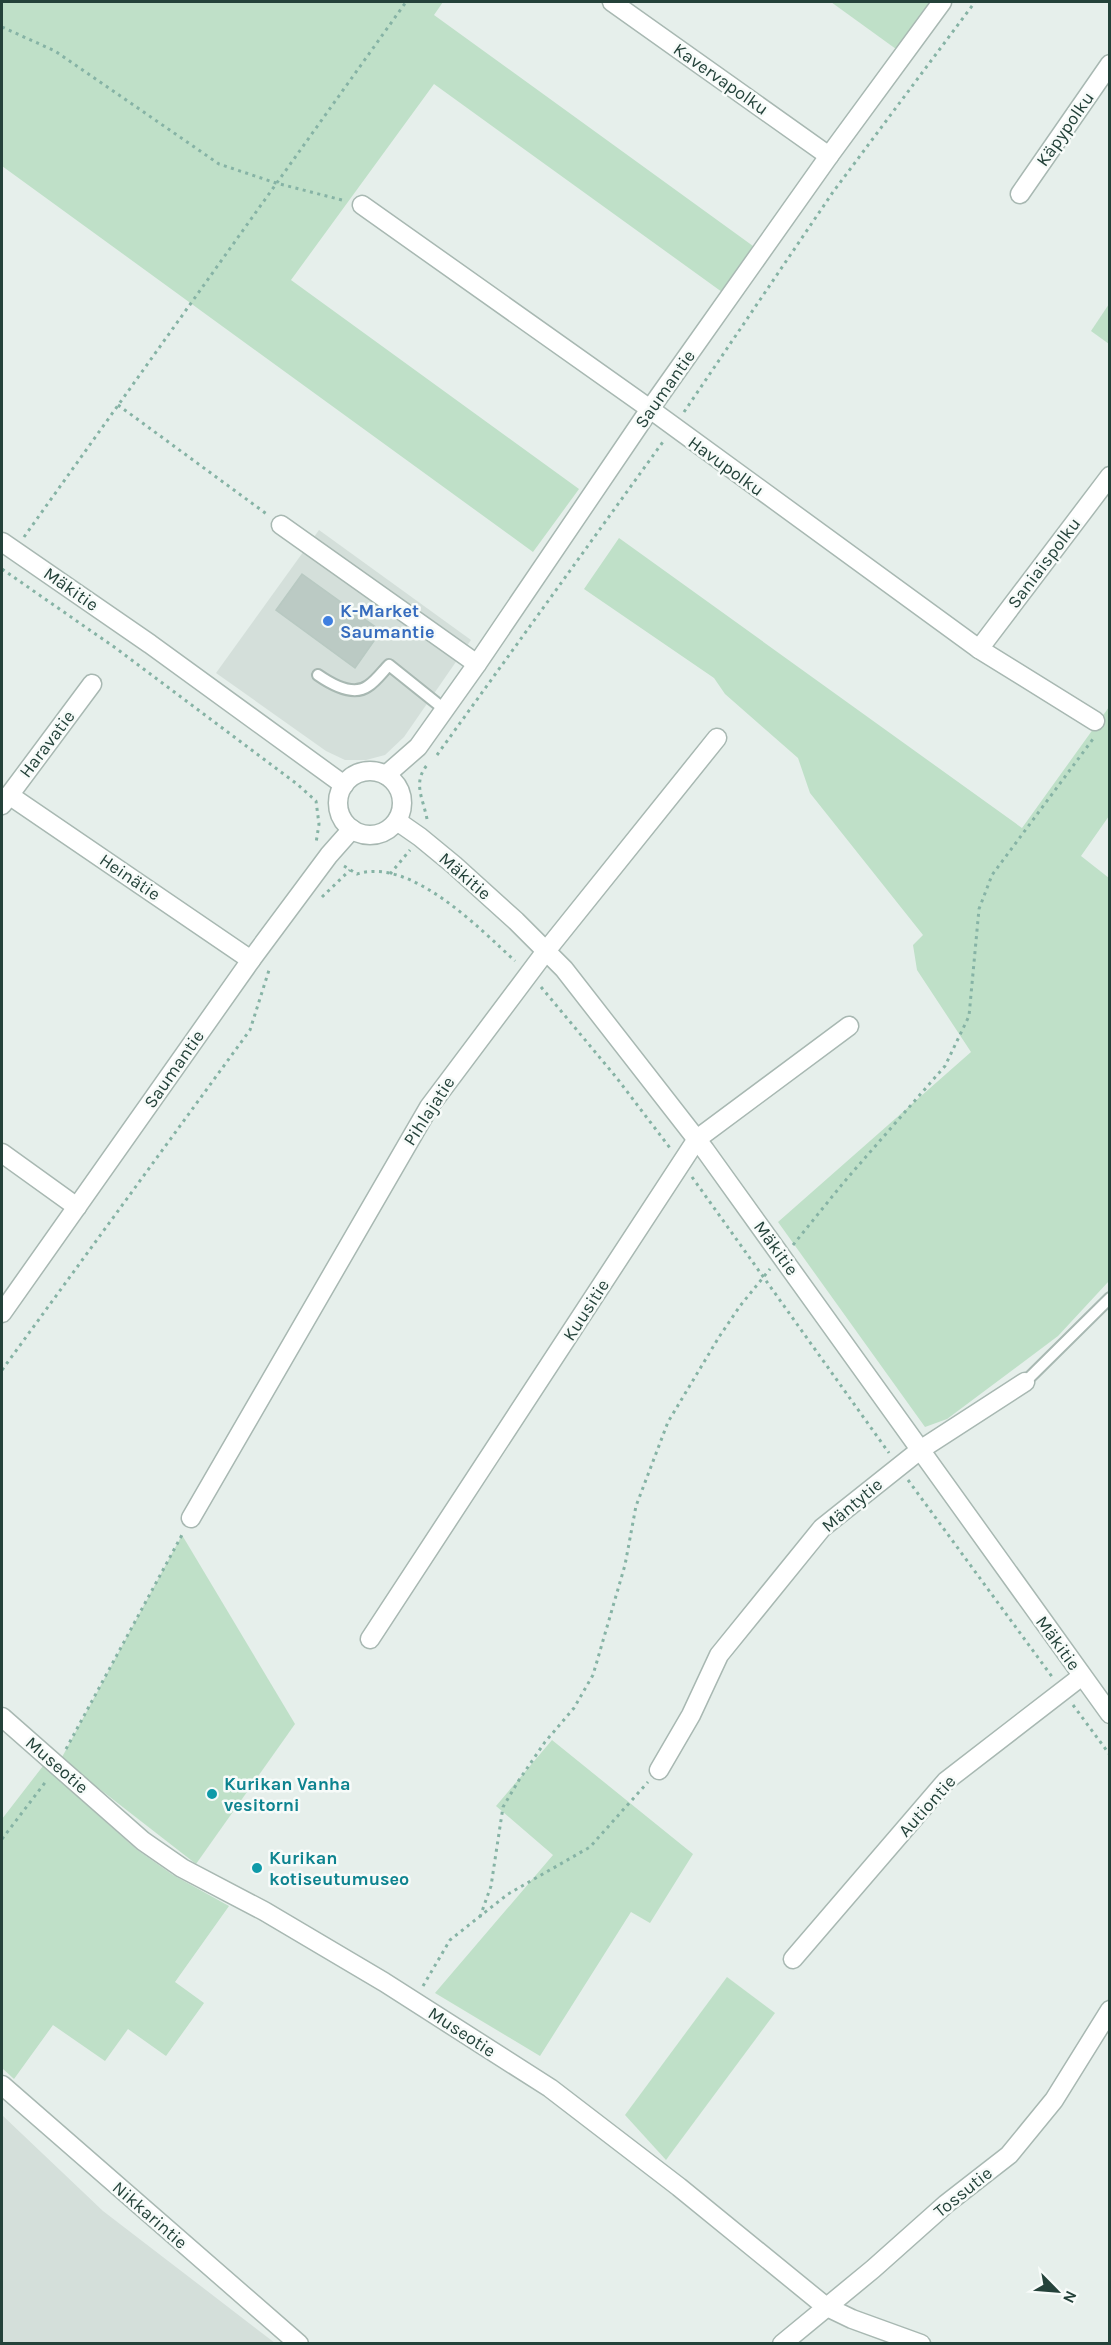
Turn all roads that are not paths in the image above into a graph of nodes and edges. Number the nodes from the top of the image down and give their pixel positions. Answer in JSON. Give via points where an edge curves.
{"nodes":[{"id":1,"x":612,"y":2,"type":"edge"},
{"id":2,"x":942,"y":2,"type":"edge"},
{"id":3,"x":1110,"y":64,"type":"edge"},
{"id":4,"x":829,"y":156,"type":"junction"},
{"id":5,"x":1020,"y":194,"type":"dead end"},
{"id":6,"x":362,"y":205,"type":"road end"},
{"id":7,"x":650,"y":409,"type":"junction"},
{"id":8,"x":1110,"y":476,"type":"edge"},
{"id":9,"x":281,"y":525,"type":"road end"},
{"id":10,"x":8,"y":546,"type":"edge"},
{"id":11,"x":979,"y":649,"type":"junction"},
{"id":12,"x":477,"y":664,"type":"junction"},
{"id":13,"x":318,"y":675,"type":"dead end"},
{"id":14,"x":92,"y":684,"type":"dead end"},
{"id":15,"x":444,"y":709,"type":"junction"},
{"id":16,"x":1095,"y":728,"type":"road end"},
{"id":17,"x":717,"y":738,"type":"dead end"},
{"id":18,"x":386,"y":775,"type":"junction"},
{"id":19,"x":344,"y":785,"type":"junction"},
{"id":20,"x":5,"y":800,"type":"edge"},
{"id":21,"x":397,"y":821,"type":"junction"},
{"id":22,"x":352,"y":830,"type":"junction"},
{"id":23,"x":546,"y":951,"type":"junction"},
{"id":24,"x":251,"y":960,"type":"junction"},
{"id":25,"x":849,"y":1026,"type":"dead end"},
{"id":26,"x":698,"y":1139,"type":"junction"},
{"id":27,"x":2,"y":1153,"type":"edge"},
{"id":28,"x":77,"y":1206,"type":"junction"},
{"id":29,"x":1110,"y":1298,"type":"edge"},
{"id":30,"x":2,"y":1313,"type":"edge"},
{"id":31,"x":1025,"y":1382,"type":"joint"},
{"id":32,"x":920,"y":1450,"type":"junction"},
{"id":33,"x":191,"y":1518,"type":"road end"},
{"id":34,"x":370,"y":1639,"type":"dead end"},
{"id":35,"x":1082,"y":1676,"type":"junction"},
{"id":36,"x":1110,"y":1714,"type":"edge"},
{"id":37,"x":2,"y":1718,"type":"edge"},
{"id":38,"x":659,"y":1770,"type":"road end"},
{"id":39,"x":793,"y":1959,"type":"dead end"},
{"id":40,"x":1110,"y":2010,"type":"edge"},
{"id":41,"x":2,"y":2085,"type":"edge"},
{"id":42,"x":825,"y":2306,"type":"junction"},
{"id":43,"x":299,"y":2343,"type":"edge"},
{"id":44,"x":782,"y":2343,"type":"edge"},
{"id":45,"x":921,"y":2343,"type":"edge"}],
"edges":[{"from":1,"to":4,"type":"street","name":"Kavervapolku"},
{"from":2,"to":4,"type":"street","name":"Saumantie"},
{"from":3,"to":5,"type":"street","name":"Käpypolku"},
{"from":4,"to":7,"type":"street","name":"Saumantie"},
{"from":6,"to":7,"type":"street","name":"Havupolku"},
{"from":7,"to":11,"type":"street","name":"Havupolku"},
{"from":7,"to":12,"type":"street","name":"Saumantie"},
{"from":8,"to":11,"type":"street","name":"Saniaispolku"},
{"from":9,"to":12,"type":"street"},
{"from":10,"to":19,"type":"street","name":"Mäkitie"},
{"from":11,"to":16,"type":"street","name":"Havupolku"},
{"from":12,"to":15,"type":"street","name":"Saumantie"},
{"from":13,"to":15,"type":"lane","via":[[333,685],[355,690],[367,687],[389,665]]},
{"from":14,"to":20,"type":"street","name":"Haravatie"},
{"from":15,"to":18,"type":"street","name":"Saumantie","via":[[417,747]]},
{"from":17,"to":23,"type":"street","name":"Pihlajatie"},
{"from":18,"to":19,"type":"street","via":[[365,771]]},
{"from":18,"to":21,"type":"street","via":[[396,783],[402,797]]},
{"from":19,"to":22,"type":"street","via":[[338,799],[339,809]]},
{"from":20,"to":24,"type":"street","name":"Heinätie"},
{"from":21,"to":22,"type":"street","via":[[376,835]]},
{"from":21,"to":23,"type":"street","name":"Mäkitie","via":[[453,865]]},
{"from":22,"to":24,"type":"street","name":"Saumantie"},
{"from":23,"to":26,"type":"street","name":"Mäkitie"},
{"from":23,"to":33,"type":"street","name":"Pihlajatie","via":[[429,1107]]},
{"from":24,"to":28,"type":"street","name":"Saumantie"},
{"from":25,"to":26,"type":"street","name":"Kuusitie"},
{"from":26,"to":32,"type":"street","name":"Mäkitie"},
{"from":26,"to":34,"type":"street","name":"Kuusitie"},
{"from":27,"to":28,"type":"street"},
{"from":28,"to":30,"type":"street","name":"Saumantie"},
{"from":29,"to":31,"type":"lane","name":"Mäntytie"},
{"from":31,"to":32,"type":"street","name":"Mäntytie"},
{"from":32,"to":35,"type":"street","name":"Mäkitie"},
{"from":32,"to":38,"type":"street","name":"Mäntytie","via":[[822,1528],[719,1655]]},
{"from":35,"to":36,"type":"street","name":"Mäkitie"},
{"from":35,"to":39,"type":"street","name":"Autiontie","via":[[946,1781]]},
{"from":37,"to":42,"type":"street","name":"Museotie","via":[[143,1841],[182,1868],[264,1911],[414,2001],[550,2088]]},
{"from":40,"to":42,"type":"street","name":"Tossutie","via":[[1054,2100],[1009,2155]]},
{"from":41,"to":43,"type":"street","name":"Nikkarintie"},
{"from":42,"to":44,"type":"street","name":"Tossutie"},
{"from":42,"to":45,"type":"street","name":"Museotie"}]}
